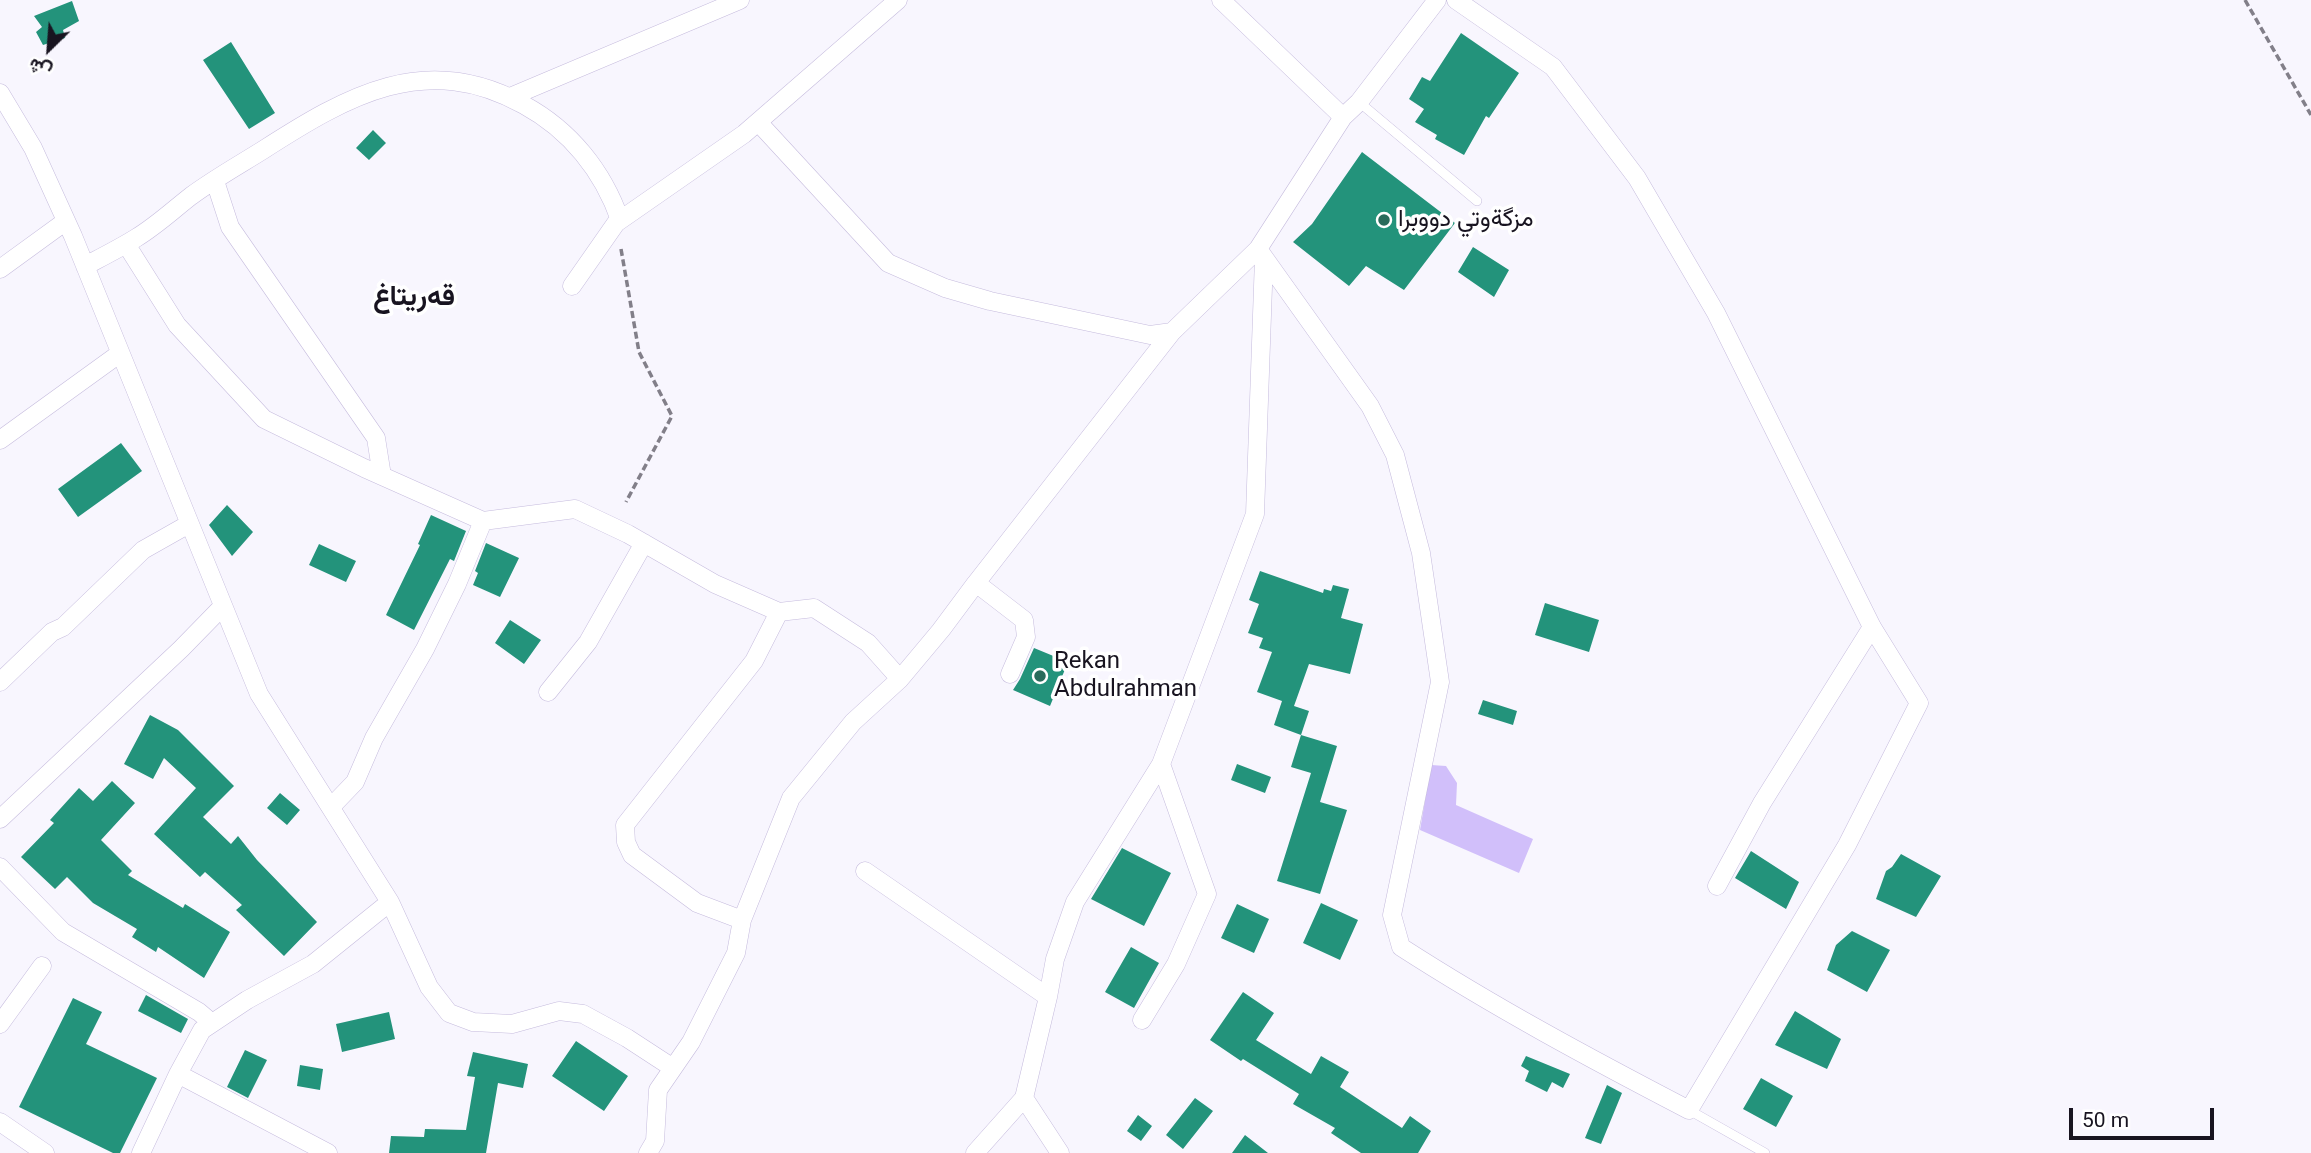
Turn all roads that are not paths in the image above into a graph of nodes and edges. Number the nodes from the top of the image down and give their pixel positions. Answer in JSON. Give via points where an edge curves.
{"nodes":[{"id":1,"x":740,"y":0,"type":"edge"},
{"id":2,"x":898,"y":0,"type":"edge"},
{"id":3,"x":1221,"y":0,"type":"edge"},
{"id":4,"x":1437,"y":0,"type":"edge"},
{"id":5,"x":1456,"y":0,"type":"edge"},
{"id":6,"x":0,"y":93,"type":"edge"},
{"id":7,"x":510,"y":97,"type":"junction"},
{"id":8,"x":1359,"y":102,"type":"junction"},
{"id":9,"x":1343,"y":117,"type":"junction"},
{"id":10,"x":758,"y":122,"type":"junction"},
{"id":11,"x":215,"y":181,"type":"junction"},
{"id":12,"x":1477,"y":201,"type":"dead end"},
{"id":13,"x":66,"y":221,"type":"junction"},
{"id":14,"x":618,"y":221,"type":"junction"},
{"id":15,"x":126,"y":244,"type":"junction"},
{"id":16,"x":1261,"y":253,"type":"junction"},
{"id":17,"x":85,"y":266,"type":"junction"},
{"id":18,"x":0,"y":269,"type":"edge"},
{"id":19,"x":572,"y":286,"type":"dead end"},
{"id":20,"x":1172,"y":332,"type":"junction"},
{"id":21,"x":119,"y":354,"type":"junction"},
{"id":22,"x":0,"y":440,"type":"edge"},
{"id":23,"x":382,"y":476,"type":"junction"},
{"id":24,"x":483,"y":521,"type":"junction"},
{"id":25,"x":189,"y":524,"type":"junction"},
{"id":26,"x":644,"y":544,"type":"junction"},
{"id":27,"x":976,"y":583,"type":"junction"},
{"id":28,"x":223,"y":606,"type":"junction"},
{"id":29,"x":779,"y":612,"type":"junction"},
{"id":30,"x":1872,"y":627,"type":"junction"},
{"id":31,"x":1010,"y":674,"type":"dead end"},
{"id":32,"x":900,"y":679,"type":"junction"},
{"id":33,"x":0,"y":682,"type":"edge"},
{"id":34,"x":548,"y":692,"type":"dead end"},
{"id":35,"x":1161,"y":764,"type":"junction"},
{"id":36,"x":331,"y":807,"type":"junction"},
{"id":37,"x":0,"y":819,"type":"edge"},
{"id":38,"x":0,"y":867,"type":"edge"},
{"id":39,"x":864,"y":871,"type":"dead end"},
{"id":40,"x":1717,"y":886,"type":"dead end"},
{"id":41,"x":390,"y":902,"type":"junction"},
{"id":42,"x":742,"y":919,"type":"junction"},
{"id":43,"x":42,"y":966,"type":"dead end"},
{"id":44,"x":1048,"y":997,"type":"junction"},
{"id":45,"x":1142,"y":1020,"type":"dead end"},
{"id":46,"x":212,"y":1023,"type":"junction"},
{"id":47,"x":0,"y":1024,"type":"edge"},
{"id":48,"x":673,"y":1068,"type":"junction"},
{"id":49,"x":178,"y":1074,"type":"junction"},
{"id":50,"x":1024,"y":1098,"type":"junction"},
{"id":51,"x":1689,"y":1110,"type":"junction"},
{"id":52,"x":0,"y":1122,"type":"edge"},
{"id":53,"x":44,"y":1153,"type":"edge"},
{"id":54,"x":141,"y":1153,"type":"edge"},
{"id":55,"x":328,"y":1153,"type":"edge"},
{"id":56,"x":648,"y":1153,"type":"edge"},
{"id":57,"x":975,"y":1153,"type":"edge"},
{"id":58,"x":1060,"y":1153,"type":"edge"},
{"id":59,"x":1765,"y":1153,"type":"edge"}],
"edges":[{"from":1,"to":7,"type":"street"},
{"from":2,"to":10,"type":"street"},
{"from":3,"to":9,"type":"street"},
{"from":4,"to":8,"type":"street"},
{"from":5,"to":30,"type":"street","via":[[1553,67],[1637,178],[1716,313]]},
{"from":6,"to":13,"type":"street","via":[[33,148]]},
{"from":7,"to":11,"type":"street","via":[[452,79],[389,87],[320,115]]},
{"from":7,"to":14,"type":"street","via":[[542,115],[576,144],[611,195]]},
{"from":8,"to":9,"type":"street"},
{"from":8,"to":12,"type":"lane"},
{"from":9,"to":16,"type":"street"},
{"from":10,"to":14,"type":"street"},
{"from":10,"to":20,"type":"street","via":[[888,263],[990,301],[1150,335]]},
{"from":11,"to":15,"type":"street"},
{"from":11,"to":23,"type":"street","via":[[230,227],[376,439]]},
{"from":13,"to":17,"type":"street"},
{"from":13,"to":18,"type":"street"},
{"from":14,"to":19,"type":"street"},
{"from":15,"to":17,"type":"street"},
{"from":15,"to":23,"type":"street","via":[[177,325],[264,419]]},
{"from":16,"to":20,"type":"street"},
{"from":16,"to":35,"type":"street","via":[[1255,514]]},
{"from":16,"to":51,"type":"street","via":[[1370,406],[1395,455],[1421,554],[1440,682],[1392,915],[1401,947],[1574,1050]]},
{"from":17,"to":21,"type":"street"},
{"from":20,"to":27,"type":"street"},
{"from":21,"to":22,"type":"street"},
{"from":21,"to":25,"type":"street"},
{"from":23,"to":24,"type":"street"},
{"from":24,"to":26,"type":"street","via":[[575,509]]},
{"from":24,"to":36,"type":"street","via":[[457,584],[355,782]]},
{"from":25,"to":28,"type":"street"},
{"from":25,"to":33,"type":"street","via":[[143,550]]},
{"from":26,"to":29,"type":"street","via":[[715,584]]},
{"from":26,"to":34,"type":"street","via":[[588,642]]},
{"from":27,"to":31,"type":"street","via":[[1024,620],[1026,637]]},
{"from":27,"to":32,"type":"street"},
{"from":28,"to":36,"type":"street","via":[[259,694]]},
{"from":28,"to":37,"type":"street"},
{"from":29,"to":32,"type":"street","via":[[814,608],[867,643]]},
{"from":29,"to":42,"type":"street","via":[[754,661],[625,825],[632,855],[697,902]]},
{"from":30,"to":40,"type":"street","via":[[1762,803]]},
{"from":30,"to":51,"type":"street","via":[[1919,703],[1847,845]]},
{"from":32,"to":42,"type":"street","via":[[853,722],[791,797]]},
{"from":35,"to":44,"type":"street","via":[[1075,902],[1055,959]]},
{"from":35,"to":45,"type":"street","via":[[1207,894],[1176,964]]},
{"from":36,"to":41,"type":"street"},
{"from":38,"to":46,"type":"street","via":[[63,932]]},
{"from":39,"to":44,"type":"street"},
{"from":41,"to":46,"type":"street","via":[[313,964]]},
{"from":41,"to":48,"type":"street","via":[[429,987],[449,1013],[473,1021],[512,1024],[559,1011],[583,1014]]},
{"from":42,"to":48,"type":"street","via":[[736,953]]},
{"from":43,"to":47,"type":"street"},
{"from":44,"to":50,"type":"street"},
{"from":46,"to":49,"type":"street","via":[[202,1030]]},
{"from":48,"to":56,"type":"street","via":[[658,1090],[655,1141]]},
{"from":49,"to":54,"type":"street"},
{"from":49,"to":55,"type":"street"},
{"from":50,"to":57,"type":"street"},
{"from":50,"to":58,"type":"street"},
{"from":51,"to":59,"type":"lane"},
{"from":52,"to":53,"type":"street"}]}
